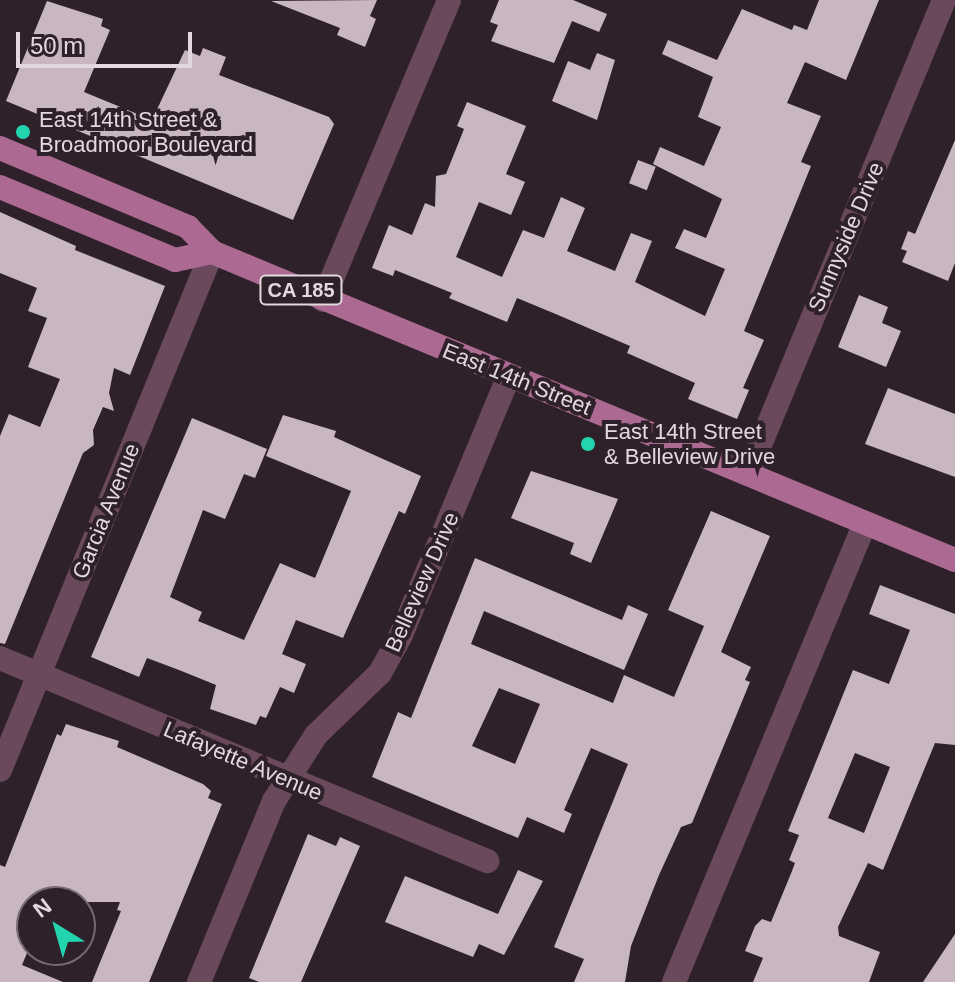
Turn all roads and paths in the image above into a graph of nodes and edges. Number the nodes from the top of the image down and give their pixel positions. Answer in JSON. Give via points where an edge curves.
{"nodes":[{"id":1,"x":449,"y":0,"type":"edge"},
{"id":2,"x":944,"y":0,"type":"edge"},
{"id":3,"x":0,"y":148,"type":"edge"},
{"id":4,"x":0,"y":187,"type":"edge"},
{"id":5,"x":212,"y":252,"type":"junction"},
{"id":6,"x":323,"y":300,"type":"junction"},
{"id":7,"x":509,"y":376,"type":"junction"},
{"id":8,"x":748,"y":474,"type":"junction"},
{"id":9,"x":865,"y":523,"type":"junction"},
{"id":10,"x":955,"y":560,"type":"edge"},
{"id":11,"x":0,"y":658,"type":"edge"},
{"id":12,"x":40,"y":674,"type":"junction"},
{"id":13,"x":0,"y":770,"type":"edge"},
{"id":14,"x":289,"y":781,"type":"junction"},
{"id":15,"x":487,"y":861,"type":"dead end"},
{"id":16,"x":199,"y":982,"type":"edge"},
{"id":17,"x":674,"y":982,"type":"edge"}],
"edges":[{"from":1,"to":6,"type":"street"},
{"from":2,"to":8,"type":"street","name":"Sunnyside Drive"},
{"from":3,"to":5,"type":"main road","name":"East 14th Street","number":"CA 185","via":[[188,227]]},
{"from":4,"to":5,"type":"main road","via":[[175,260]]},
{"from":5,"to":6,"type":"main road","name":"East 14th Street","number":"CA 185"},
{"from":5,"to":12,"type":"street","name":"Garcia Avenue"},
{"from":6,"to":7,"type":"main road","name":"East 14th Street","number":"CA 185"},
{"from":7,"to":8,"type":"main road","name":"East 14th Street","number":"CA 185"},
{"from":7,"to":14,"type":"street","name":"Belleview Drive","via":[[401,635],[380,673],[316,735]]},
{"from":8,"to":9,"type":"main road","name":"East 14th Street","number":"CA 185"},
{"from":9,"to":10,"type":"main road","name":"East 14th Street","number":"CA 185"},
{"from":9,"to":17,"type":"street"},
{"from":11,"to":12,"type":"street","name":"Lafayette Avenue"},
{"from":12,"to":13,"type":"street","name":"Garcia Avenue"},
{"from":12,"to":14,"type":"street","name":"Lafayette Avenue"},
{"from":14,"to":15,"type":"street","name":"Lafayette Avenue"},
{"from":14,"to":16,"type":"street","name":"Belleview Drive","via":[[274,801]]}]}
